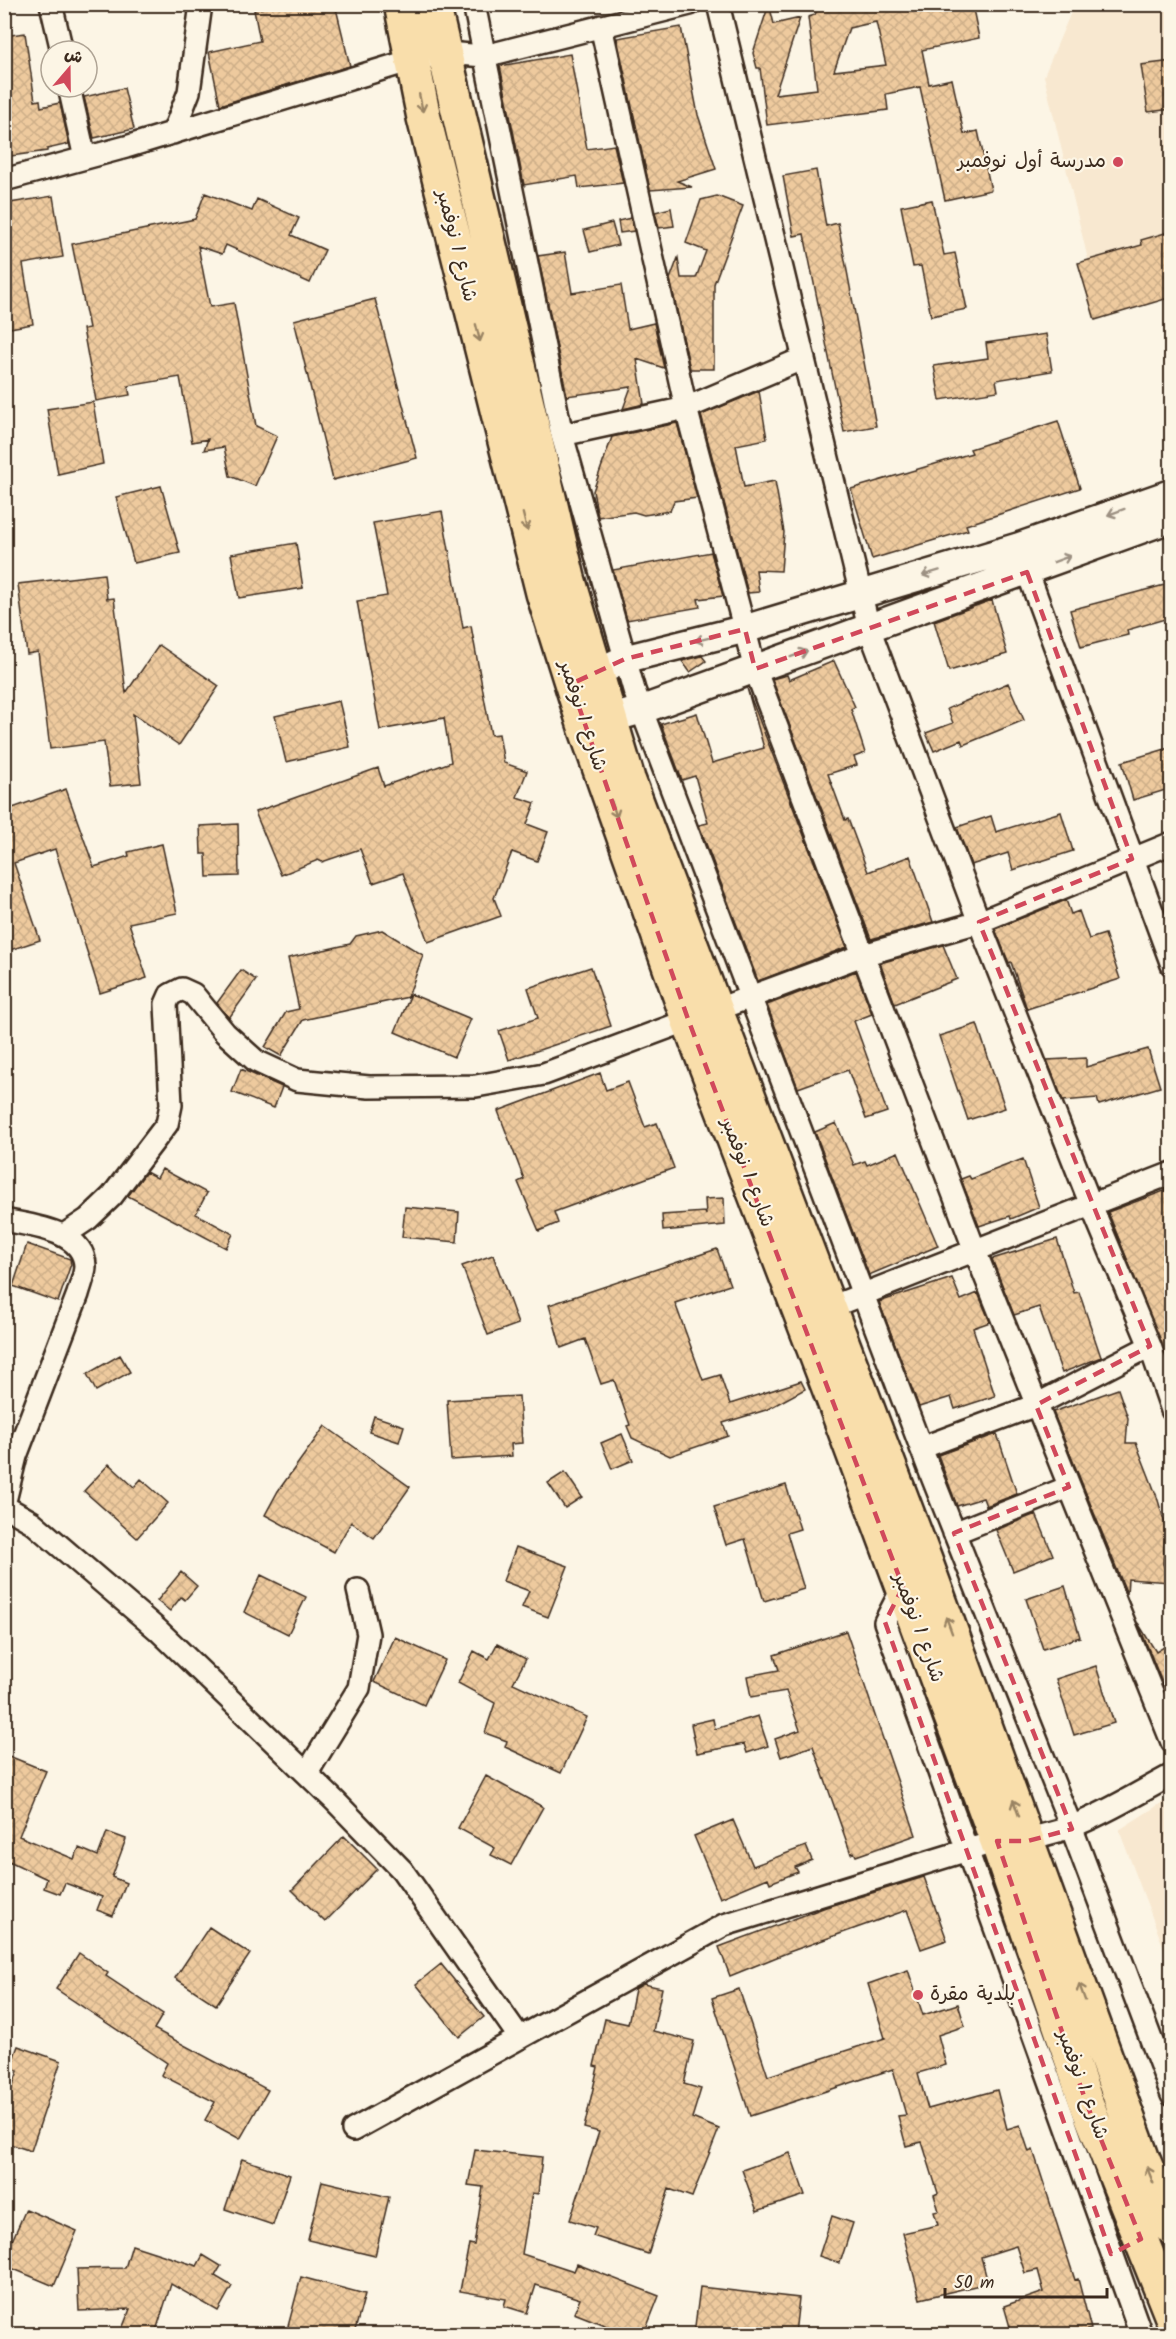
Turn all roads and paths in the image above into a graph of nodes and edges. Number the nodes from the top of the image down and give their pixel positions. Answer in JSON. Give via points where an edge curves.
{"nodes":[{"id":1,"x":51,"y":4,"type":"edge"},
{"id":2,"x":201,"y":4,"type":"edge"},
{"id":3,"x":400,"y":4,"type":"edge"},
{"id":4,"x":433,"y":4,"type":"edge"},
{"id":5,"x":474,"y":4,"type":"edge"},
{"id":6,"x":690,"y":4,"type":"edge"},
{"id":7,"x":718,"y":4,"type":"edge"},
{"id":8,"x":647,"y":9,"type":"edge"},
{"id":9,"x":601,"y":26,"type":"junction"},
{"id":10,"x":59,"y":39,"type":"edge"},
{"id":11,"x":445,"y":53,"type":"junction"},
{"id":12,"x":485,"y":56,"type":"junction"},
{"id":13,"x":412,"y":60,"type":"junction"},
{"id":14,"x":72,"y":99,"type":"edge"},
{"id":15,"x":173,"y":133,"type":"junction"},
{"id":16,"x":85,"y":158,"type":"junction"},
{"id":17,"x":4,"y":180,"type":"edge"},
{"id":18,"x":804,"y":358,"type":"junction"},
{"id":19,"x":686,"y":408,"type":"junction"},
{"id":20,"x":562,"y":435,"type":"junction"},
{"id":21,"x":1172,"y":493,"type":"edge"},
{"id":22,"x":1172,"y":518,"type":"edge"},
{"id":23,"x":1018,"y":547,"type":"junction"},
{"id":24,"x":1027,"y":572,"type":"junction"},
{"id":25,"x":862,"y":594,"type":"junction"},
{"id":26,"x":869,"y":628,"type":"junction"},
{"id":27,"x":745,"y":629,"type":"junction"},
{"id":28,"x":625,"y":659,"type":"junction"},
{"id":29,"x":755,"y":669,"type":"junction"},
{"id":30,"x":584,"y":679,"type":"junction"},
{"id":31,"x":641,"y":710,"type":"junction"},
{"id":32,"x":597,"y":723,"type":"junction"},
{"id":33,"x":1172,"y":843,"type":"edge"},
{"id":34,"x":1132,"y":860,"type":"junction"},
{"id":35,"x":980,"y":922,"type":"junction"},
{"id":36,"x":863,"y":955,"type":"junction"},
{"id":37,"x":1172,"y":965,"type":"edge"},
{"id":38,"x":751,"y":997,"type":"junction"},
{"id":39,"x":702,"y":1014,"type":"junction"},
{"id":40,"x":1172,"y":1173,"type":"edge"},
{"id":41,"x":1091,"y":1205,"type":"junction"},
{"id":42,"x":4,"y":1220,"type":"edge"},
{"id":43,"x":64,"y":1235,"type":"junction"},
{"id":44,"x":975,"y":1251,"type":"junction"},
{"id":45,"x":864,"y":1295,"type":"junction"},
{"id":46,"x":816,"y":1313,"type":"junction"},
{"id":47,"x":1150,"y":1346,"type":"junction"},
{"id":48,"x":1036,"y":1405,"type":"junction"},
{"id":49,"x":1172,"y":1410,"type":"edge"},
{"id":50,"x":921,"y":1448,"type":"junction"},
{"id":51,"x":1070,"y":1487,"type":"junction"},
{"id":52,"x":4,"y":1506,"type":"edge"},
{"id":53,"x":954,"y":1533,"type":"junction"},
{"id":54,"x":358,"y":1590,"type":"dead end"},
{"id":55,"x":1172,"y":1742,"type":"edge"},
{"id":56,"x":307,"y":1773,"type":"junction"},
{"id":57,"x":1172,"y":1775,"type":"edge"},
{"id":58,"x":1072,"y":1829,"type":"junction"},
{"id":59,"x":997,"y":1844,"type":"junction"},
{"id":60,"x":520,"y":2038,"type":"junction"},
{"id":61,"x":1172,"y":2095,"type":"edge"},
{"id":62,"x":353,"y":2130,"type":"dead end"},
{"id":63,"x":1172,"y":2229,"type":"edge"},
{"id":64,"x":1141,"y":2240,"type":"junction"},
{"id":65,"x":1111,"y":2254,"type":"junction"},
{"id":66,"x":1172,"y":2316,"type":"edge"},
{"id":67,"x":1141,"y":2334,"type":"edge"}],
"edges":[{"from":1,"to":10,"type":"street"},
{"from":2,"to":15,"type":"street","via":[[189,92]]},
{"from":3,"to":13,"type":"main road","name":"شارع 1 نوفمبر"},
{"from":4,"to":11,"type":"main road","name":"شارع 1 نوفمبر"},
{"from":5,"to":12,"type":"street"},
{"from":6,"to":8,"type":"street"},
{"from":7,"to":18,"type":"street"},
{"from":8,"to":9,"type":"street"},
{"from":9,"to":12,"type":"street"},
{"from":9,"to":19,"type":"street"},
{"from":11,"to":12,"type":"street"},
{"from":11,"to":13,"type":"street"},
{"from":11,"to":30,"type":"main road","name":"شارع 1 نوفمبر","via":[[568,578]]},
{"from":12,"to":20,"type":"street"},
{"from":13,"to":15,"type":"street"},
{"from":13,"to":30,"type":"main road","name":"شارع 1 نوفمبر","one_way":true,"via":[[543,593]]},
{"from":14,"to":16,"type":"street"},
{"from":15,"to":16,"type":"street"},
{"from":16,"to":17,"type":"street"},
{"from":18,"to":19,"type":"street"},
{"from":18,"to":25,"type":"street"},
{"from":19,"to":20,"type":"street"},
{"from":19,"to":27,"type":"street"},
{"from":20,"to":28,"type":"street"},
{"from":21,"to":23,"type":"street","one_way":true},
{"from":24,"to":22,"type":"street","one_way":true},
{"from":23,"to":24,"type":"street"},
{"from":23,"to":25,"type":"street","one_way":true},
{"from":24,"to":26,"type":"street"},
{"from":24,"to":34,"type":"street"},
{"from":25,"to":26,"type":"street"},
{"from":25,"to":27,"type":"street"},
{"from":29,"to":26,"type":"street","one_way":true},
{"from":26,"to":35,"type":"street"},
{"from":27,"to":28,"type":"street","one_way":true},
{"from":27,"to":29,"type":"street"},
{"from":28,"to":30,"type":"street"},
{"from":28,"to":31,"type":"street"},
{"from":29,"to":31,"type":"street"},
{"from":29,"to":36,"type":"street"},
{"from":30,"to":32,"type":"main road","name":"شارع 1 نوفمبر"},
{"from":31,"to":32,"type":"street"},
{"from":31,"to":38,"type":"street"},
{"from":32,"to":39,"type":"main road","name":"شارع 1 نوفمبر"},
{"from":33,"to":34,"type":"street"},
{"from":34,"to":35,"type":"street"},
{"from":34,"to":37,"type":"street"},
{"from":35,"to":36,"type":"street"},
{"from":35,"to":41,"type":"street"},
{"from":36,"to":38,"type":"street"},
{"from":36,"to":44,"type":"street"},
{"from":38,"to":39,"type":"street"},
{"from":38,"to":45,"type":"street"},
{"from":39,"to":43,"type":"street","via":[[544,1074],[476,1086],[369,1087],[297,1080],[256,1061],[193,994],[182,989],[170,995],[166,1004],[171,1105],[167,1124],[112,1196]]},
{"from":39,"to":46,"type":"main road","name":"شارع 1 نوفمبر"},
{"from":40,"to":41,"type":"street"},
{"from":41,"to":44,"type":"street"},
{"from":41,"to":47,"type":"street"},
{"from":42,"to":43,"type":"street"},
{"from":43,"to":52,"type":"street","via":[[81,1250],[85,1266],[16,1456]]},
{"from":44,"to":45,"type":"street"},
{"from":44,"to":48,"type":"street"},
{"from":45,"to":46,"type":"street"},
{"from":45,"to":50,"type":"street"},
{"from":46,"to":59,"type":"main road","name":"شارع 1 نوفمبر","via":[[903,1587]]},
{"from":59,"to":46,"type":"main road","name":"شارع 1 نوفمبر","one_way":true,"via":[[926,1560]]},
{"from":47,"to":48,"type":"street"},
{"from":47,"to":49,"type":"street"},
{"from":48,"to":50,"type":"street"},
{"from":48,"to":51,"type":"street"},
{"from":50,"to":53,"type":"street"},
{"from":51,"to":53,"type":"street"},
{"from":51,"to":55,"type":"street"},
{"from":52,"to":56,"type":"street","via":[[32,1522],[158,1630]]},
{"from":53,"to":58,"type":"street"},
{"from":54,"to":56,"type":"street","via":[[368,1634],[359,1688]]},
{"from":56,"to":60,"type":"street","via":[[402,1870]]},
{"from":57,"to":58,"type":"street"},
{"from":58,"to":59,"type":"street"},
{"from":58,"to":61,"type":"street"},
{"from":59,"to":60,"type":"street","via":[[724,1925]]},
{"from":63,"to":59,"type":"main road","name":"شارع 1 نوفمبر","one_way":true},
{"from":59,"to":64,"type":"main road","name":"شارع 1 نوفمبر","via":[[1086,2102]]},
{"from":59,"to":65,"type":"street"},
{"from":60,"to":62,"type":"street"},
{"from":64,"to":65,"type":"street"},
{"from":64,"to":66,"type":"main road","name":"شارع 1 نوفمبر"},
{"from":65,"to":67,"type":"street"}]}
